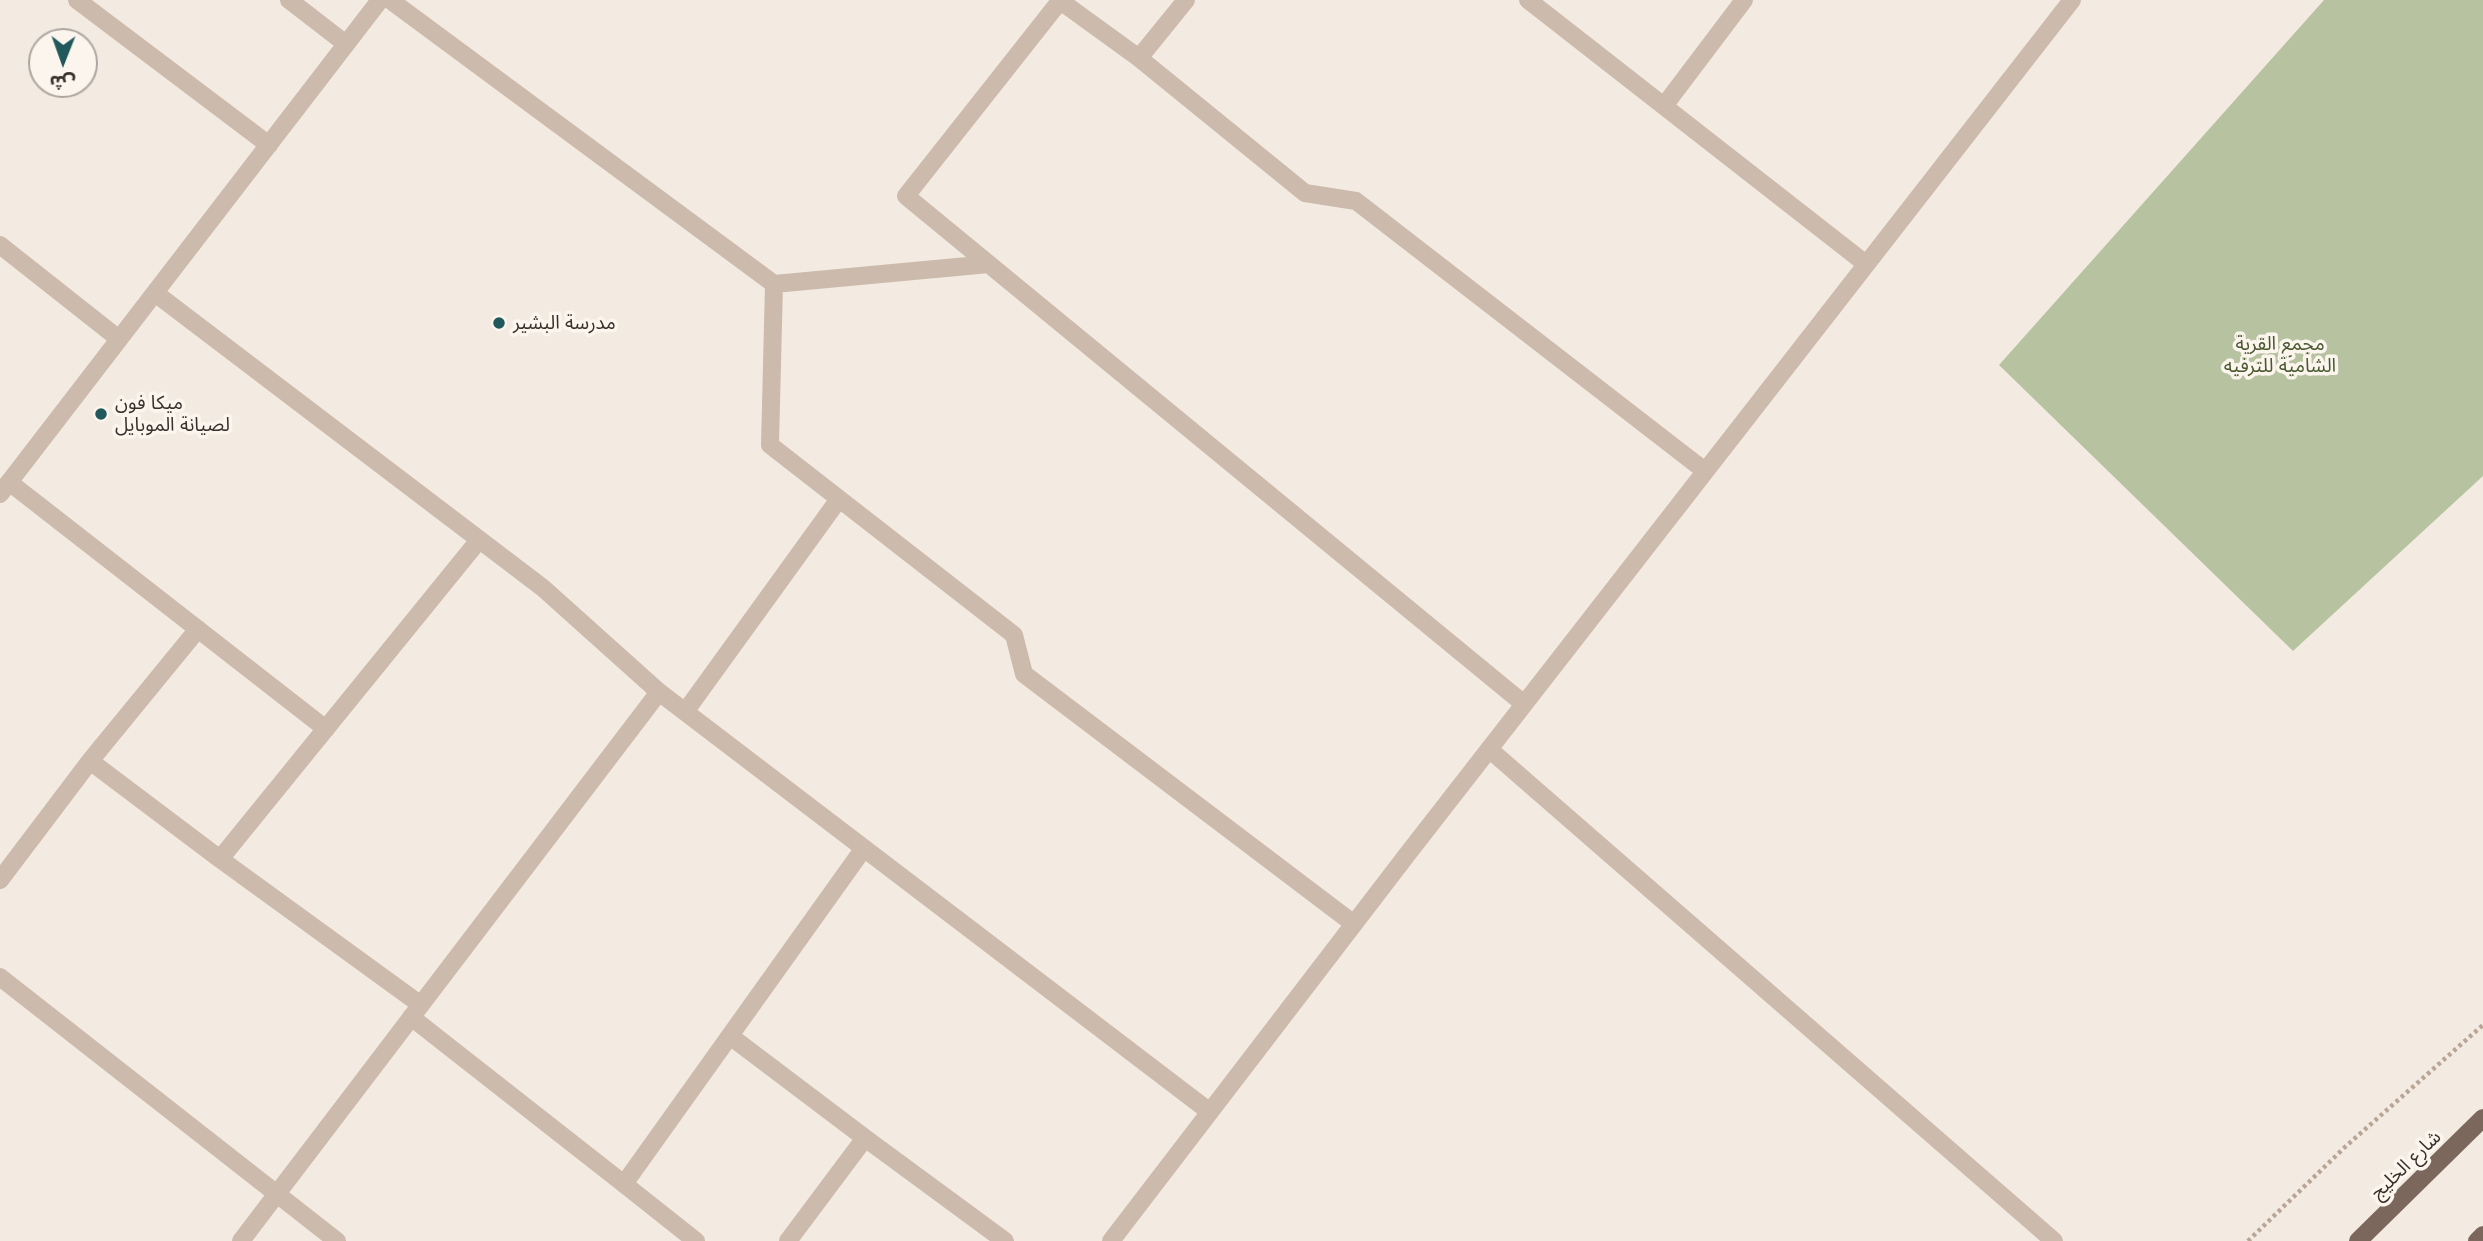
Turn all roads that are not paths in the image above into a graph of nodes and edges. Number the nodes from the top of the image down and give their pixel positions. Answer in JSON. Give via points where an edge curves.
{"nodes":[{"id":1,"x":78,"y":0,"type":"edge"},
{"id":2,"x":289,"y":0,"type":"edge"},
{"id":3,"x":380,"y":0,"type":"edge"},
{"id":4,"x":390,"y":0,"type":"edge"},
{"id":5,"x":1186,"y":0,"type":"edge"},
{"id":6,"x":1528,"y":0,"type":"edge"},
{"id":7,"x":1744,"y":0,"type":"edge"},
{"id":8,"x":2073,"y":0,"type":"edge"},
{"id":9,"x":1060,"y":1,"type":"edge"},
{"id":10,"x":346,"y":44,"type":"junction"},
{"id":11,"x":1139,"y":58,"type":"junction"},
{"id":12,"x":1664,"y":106,"type":"junction"},
{"id":13,"x":269,"y":145,"type":"junction"},
{"id":14,"x":0,"y":245,"type":"edge"},
{"id":15,"x":989,"y":264,"type":"junction"},
{"id":16,"x":1866,"y":264,"type":"junction"},
{"id":17,"x":774,"y":284,"type":"junction"},
{"id":18,"x":155,"y":293,"type":"junction"},
{"id":19,"x":119,"y":340,"type":"junction"},
{"id":20,"x":1705,"y":471,"type":"junction"},
{"id":21,"x":5,"y":488,"type":"edge"},
{"id":22,"x":839,"y":499,"type":"junction"},
{"id":23,"x":479,"y":540,"type":"junction"},
{"id":24,"x":198,"y":629,"type":"junction"},
{"id":25,"x":659,"y":692,"type":"junction"},
{"id":26,"x":1524,"y":704,"type":"junction"},
{"id":27,"x":685,"y":712,"type":"junction"},
{"id":28,"x":326,"y":729,"type":"junction"},
{"id":29,"x":1489,"y":749,"type":"junction"},
{"id":30,"x":90,"y":761,"type":"junction"},
{"id":31,"x":864,"y":848,"type":"junction"},
{"id":32,"x":220,"y":859,"type":"junction"},
{"id":33,"x":0,"y":880,"type":"edge"},
{"id":34,"x":1354,"y":925,"type":"junction"},
{"id":35,"x":0,"y":977,"type":"edge"},
{"id":36,"x":416,"y":1011,"type":"junction"},
{"id":37,"x":730,"y":1036,"type":"junction"},
{"id":38,"x":1210,"y":1112,"type":"junction"},
{"id":39,"x":2483,"y":1118,"type":"edge"},
{"id":40,"x":865,"y":1139,"type":"junction"},
{"id":41,"x":624,"y":1184,"type":"junction"},
{"id":42,"x":276,"y":1195,"type":"junction"},
{"id":43,"x":2483,"y":1235,"type":"edge"},
{"id":44,"x":241,"y":1241,"type":"edge"},
{"id":45,"x":337,"y":1241,"type":"edge"},
{"id":46,"x":696,"y":1241,"type":"edge"},
{"id":47,"x":788,"y":1241,"type":"edge"},
{"id":48,"x":1005,"y":1241,"type":"edge"},
{"id":49,"x":1111,"y":1241,"type":"edge"},
{"id":50,"x":2054,"y":1241,"type":"edge"},
{"id":51,"x":2358,"y":1241,"type":"edge"},
{"id":52,"x":2477,"y":1241,"type":"edge"}],
"edges":[{"from":1,"to":13,"type":"street"},
{"from":2,"to":10,"type":"street"},
{"from":3,"to":10,"type":"street"},
{"from":4,"to":17,"type":"street"},
{"from":5,"to":11,"type":"street"},
{"from":6,"to":12,"type":"street"},
{"from":7,"to":12,"type":"street"},
{"from":8,"to":16,"type":"street"},
{"from":9,"to":11,"type":"street"},
{"from":9,"to":15,"type":"street","via":[[906,196]]},
{"from":10,"to":13,"type":"street"},
{"from":11,"to":20,"type":"street","via":[[1304,193],[1356,201]]},
{"from":12,"to":16,"type":"street"},
{"from":13,"to":18,"type":"street"},
{"from":14,"to":19,"type":"street"},
{"from":15,"to":17,"type":"street"},
{"from":15,"to":26,"type":"street"},
{"from":16,"to":20,"type":"street"},
{"from":17,"to":22,"type":"street","via":[[770,445]]},
{"from":18,"to":19,"type":"street"},
{"from":18,"to":23,"type":"street"},
{"from":19,"to":21,"type":"street"},
{"from":20,"to":26,"type":"street"},
{"from":21,"to":24,"type":"street"},
{"from":22,"to":27,"type":"street"},
{"from":22,"to":34,"type":"street","via":[[1014,635],[1024,674]]},
{"from":23,"to":25,"type":"street","via":[[543,588]]},
{"from":23,"to":28,"type":"street"},
{"from":24,"to":28,"type":"street"},
{"from":24,"to":30,"type":"street"},
{"from":25,"to":27,"type":"street"},
{"from":25,"to":36,"type":"street"},
{"from":26,"to":29,"type":"street"},
{"from":27,"to":31,"type":"street"},
{"from":28,"to":32,"type":"street"},
{"from":29,"to":34,"type":"street"},
{"from":29,"to":50,"type":"street"},
{"from":30,"to":32,"type":"street"},
{"from":30,"to":33,"type":"street"},
{"from":31,"to":37,"type":"street"},
{"from":31,"to":38,"type":"street"},
{"from":32,"to":36,"type":"street"},
{"from":34,"to":38,"type":"street"},
{"from":35,"to":42,"type":"street"},
{"from":36,"to":41,"type":"street"},
{"from":36,"to":42,"type":"street"},
{"from":37,"to":40,"type":"street"},
{"from":37,"to":41,"type":"street"},
{"from":38,"to":49,"type":"street"},
{"from":39,"to":51,"type":"main road","name":"شارع الخليج"},
{"from":40,"to":47,"type":"street"},
{"from":40,"to":48,"type":"street"},
{"from":41,"to":46,"type":"street"},
{"from":42,"to":44,"type":"street"},
{"from":42,"to":45,"type":"street"},
{"from":43,"to":52,"type":"main road"}]}
